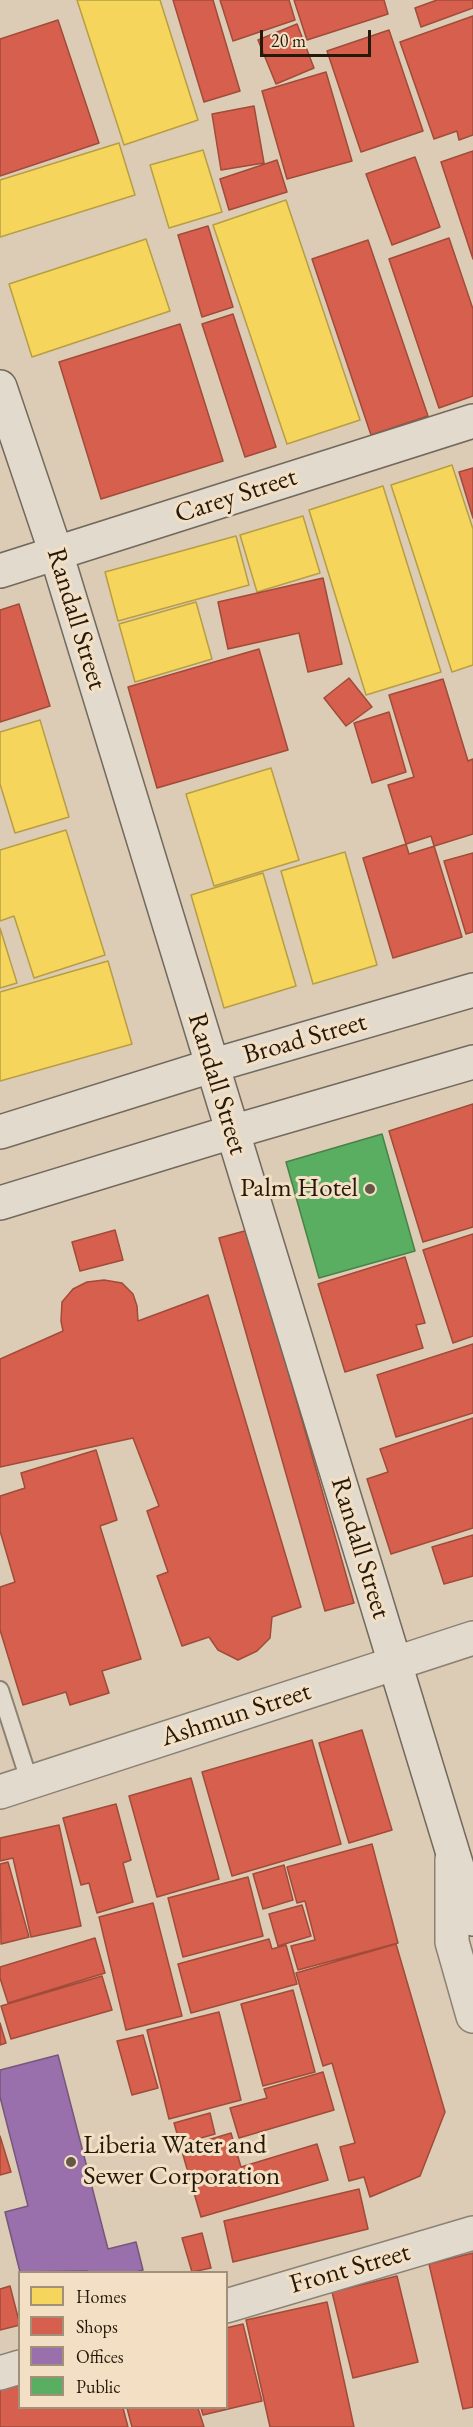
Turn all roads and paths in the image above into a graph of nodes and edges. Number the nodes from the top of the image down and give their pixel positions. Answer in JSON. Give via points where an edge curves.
{"nodes":[{"id":1,"x":0,"y":387,"type":"edge"},
{"id":2,"x":473,"y":421,"type":"edge"},
{"id":3,"x":56,"y":553,"type":"junction"},
{"id":4,"x":0,"y":571,"type":"edge"},
{"id":5,"x":473,"y":990,"type":"edge"},
{"id":6,"x":473,"y":1062,"type":"edge"},
{"id":7,"x":211,"y":1066,"type":"junction"},
{"id":8,"x":0,"y":1132,"type":"edge"},
{"id":9,"x":232,"y":1132,"type":"junction"},
{"id":10,"x":0,"y":1203,"type":"edge"},
{"id":11,"x":473,"y":1638,"type":"edge"},
{"id":12,"x":395,"y":1663,"type":"junction"},
{"id":13,"x":0,"y":1690,"type":"edge"},
{"id":14,"x":15,"y":1788,"type":"edge"},
{"id":15,"x":452,"y":1854,"type":"junction"},
{"id":16,"x":473,"y":1919,"type":"edge"},
{"id":17,"x":473,"y":2016,"type":"edge"},
{"id":18,"x":469,"y":2232,"type":"edge"},
{"id":19,"x":228,"y":2305,"type":"edge"},
{"id":20,"x":18,"y":2368,"type":"edge"},
{"id":21,"x":0,"y":2373,"type":"edge"}],
"edges":[{"from":1,"to":3,"type":"street","name":"Randall Street"},
{"from":2,"to":3,"type":"street","name":"Carey Street"},
{"from":3,"to":4,"type":"street","name":"Carey Street"},
{"from":3,"to":7,"type":"street","name":"Randall Street"},
{"from":5,"to":7,"type":"street","name":"Broad Street"},
{"from":6,"to":9,"type":"street"},
{"from":7,"to":8,"type":"street","name":"Broad Street"},
{"from":7,"to":9,"type":"street","name":"Randall Street"},
{"from":9,"to":10,"type":"street"},
{"from":9,"to":12,"type":"street","name":"Randall Street"},
{"from":11,"to":12,"type":"street","name":"Ashmun Street"},
{"from":12,"to":14,"type":"street","name":"Ashmun Street"},
{"from":12,"to":15,"type":"street","name":"Randall Street"},
{"from":13,"to":14,"type":"lane"},
{"from":15,"to":16,"type":"street","name":"Randall Street"},
{"from":15,"to":17,"type":"street","via":[[452,1942]]},
{"from":18,"to":19,"type":"street","name":"Front Street"},
{"from":20,"to":21,"type":"street"}]}
